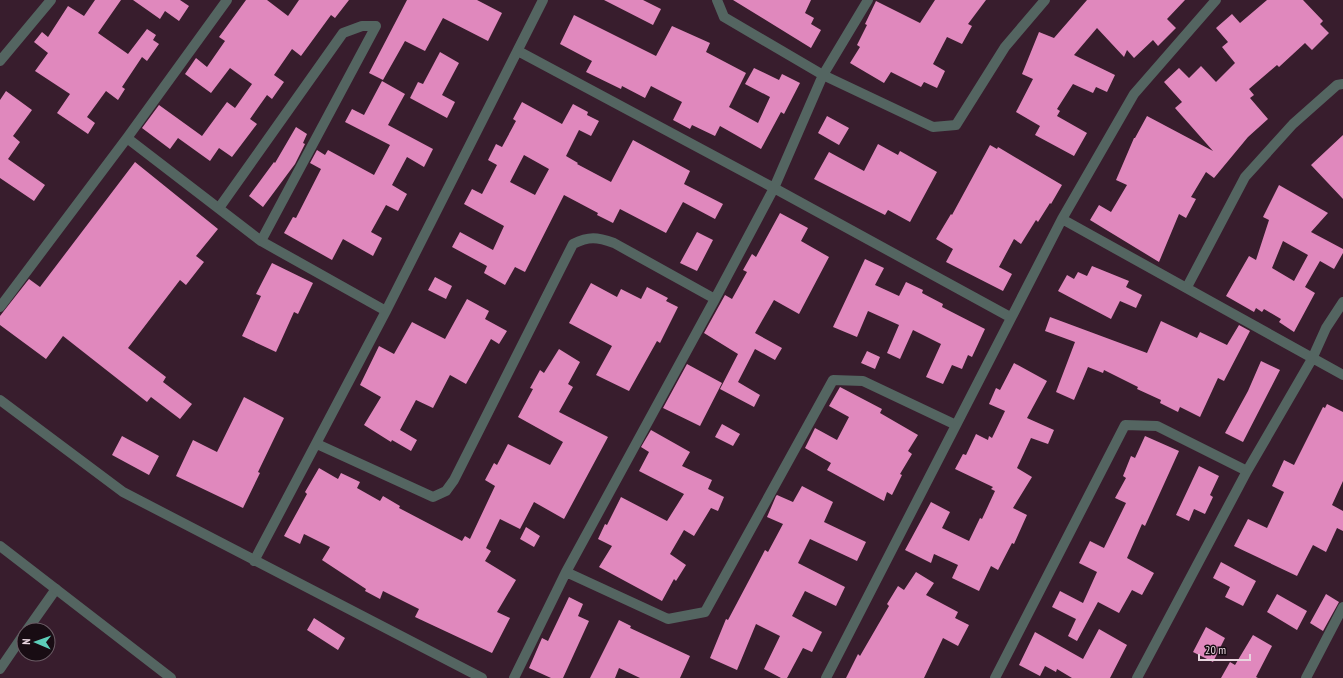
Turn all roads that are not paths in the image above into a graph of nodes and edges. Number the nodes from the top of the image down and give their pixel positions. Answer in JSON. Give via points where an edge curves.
{"nodes":[{"id":1,"x":50,"y":0,"type":"edge"},
{"id":2,"x":227,"y":0,"type":"edge"},
{"id":3,"x":543,"y":0,"type":"edge"},
{"id":4,"x":717,"y":0,"type":"edge"},
{"id":5,"x":868,"y":0,"type":"edge"},
{"id":6,"x":1045,"y":0,"type":"edge"},
{"id":7,"x":1216,"y":0,"type":"edge"},
{"id":8,"x":518,"y":51,"type":"junction"},
{"id":9,"x":0,"y":61,"type":"edge"},
{"id":10,"x":823,"y":75,"type":"junction"},
{"id":11,"x":1343,"y":84,"type":"edge"},
{"id":12,"x":127,"y":138,"type":"junction"},
{"id":13,"x":774,"y":188,"type":"junction"},
{"id":14,"x":219,"y":208,"type":"junction"},
{"id":15,"x":1062,"y":219,"type":"junction"},
{"id":16,"x":261,"y":241,"type":"junction"},
{"id":17,"x":1187,"y":287,"type":"junction"},
{"id":18,"x":715,"y":299,"type":"junction"},
{"id":19,"x":1343,"y":302,"type":"edge"},
{"id":20,"x":0,"y":307,"type":"edge"},
{"id":21,"x":386,"y":310,"type":"junction"},
{"id":22,"x":1010,"y":317,"type":"junction"},
{"id":23,"x":1312,"y":359,"type":"junction"},
{"id":24,"x":1343,"y":375,"type":"edge"},
{"id":25,"x":0,"y":400,"type":"edge"},
{"id":26,"x":956,"y":425,"type":"junction"},
{"id":27,"x":317,"y":444,"type":"junction"},
{"id":28,"x":1247,"y":471,"type":"junction"},
{"id":29,"x":0,"y":546,"type":"edge"},
{"id":30,"x":254,"y":561,"type":"junction"},
{"id":31,"x":566,"y":572,"type":"junction"},
{"id":32,"x":56,"y":589,"type":"junction"},
{"id":33,"x":1343,"y":607,"type":"edge"},
{"id":34,"x":33,"y":622,"type":"edge"},
{"id":35,"x":16,"y":646,"type":"edge"},
{"id":36,"x":0,"y":669,"type":"edge"},
{"id":37,"x":171,"y":678,"type":"edge"},
{"id":38,"x":482,"y":678,"type":"edge"},
{"id":39,"x":514,"y":678,"type":"edge"},
{"id":40,"x":826,"y":678,"type":"edge"},
{"id":41,"x":995,"y":678,"type":"edge"},
{"id":42,"x":1137,"y":678,"type":"edge"},
{"id":43,"x":1306,"y":678,"type":"edge"}],
"edges":[{"from":1,"to":9,"type":"street"},
{"from":2,"to":12,"type":"street"},
{"from":3,"to":8,"type":"street"},
{"from":4,"to":10,"type":"street","via":[[724,18]]},
{"from":5,"to":10,"type":"street"},
{"from":6,"to":10,"type":"street","via":[[1006,47],[956,125],[933,127]]},
{"from":7,"to":15,"type":"street","via":[[1134,94]]},
{"from":8,"to":13,"type":"street"},
{"from":8,"to":21,"type":"street"},
{"from":10,"to":13,"type":"street"},
{"from":11,"to":17,"type":"street","via":[[1337,85],[1294,124],[1244,177]]},
{"from":12,"to":14,"type":"street"},
{"from":12,"to":20,"type":"street"},
{"from":13,"to":18,"type":"street"},
{"from":13,"to":22,"type":"street"},
{"from":14,"to":16,"type":"street"},
{"from":14,"to":16,"type":"street","via":[[343,32],[362,26],[376,26]]},
{"from":15,"to":17,"type":"street"},
{"from":15,"to":22,"type":"street"},
{"from":16,"to":21,"type":"street"},
{"from":17,"to":23,"type":"street"},
{"from":18,"to":27,"type":"street","via":[[614,243],[584,238],[573,244],[454,480],[446,491],[433,497]]},
{"from":18,"to":31,"type":"street"},
{"from":19,"to":23,"type":"street","via":[[1326,328]]},
{"from":21,"to":27,"type":"street"},
{"from":22,"to":26,"type":"street"},
{"from":23,"to":24,"type":"street"},
{"from":23,"to":28,"type":"street"},
{"from":25,"to":30,"type":"street","via":[[123,492]]},
{"from":26,"to":31,"type":"street","via":[[863,381],[833,380],[705,612],[668,620]]},
{"from":26,"to":40,"type":"street"},
{"from":27,"to":30,"type":"street"},
{"from":28,"to":41,"type":"street","via":[[1157,426],[1125,425]]},
{"from":28,"to":42,"type":"street"},
{"from":29,"to":32,"type":"street"},
{"from":30,"to":38,"type":"street"},
{"from":31,"to":39,"type":"street"},
{"from":32,"to":34,"type":"street"},
{"from":32,"to":37,"type":"street"},
{"from":33,"to":43,"type":"street"},
{"from":35,"to":36,"type":"street"}]}
